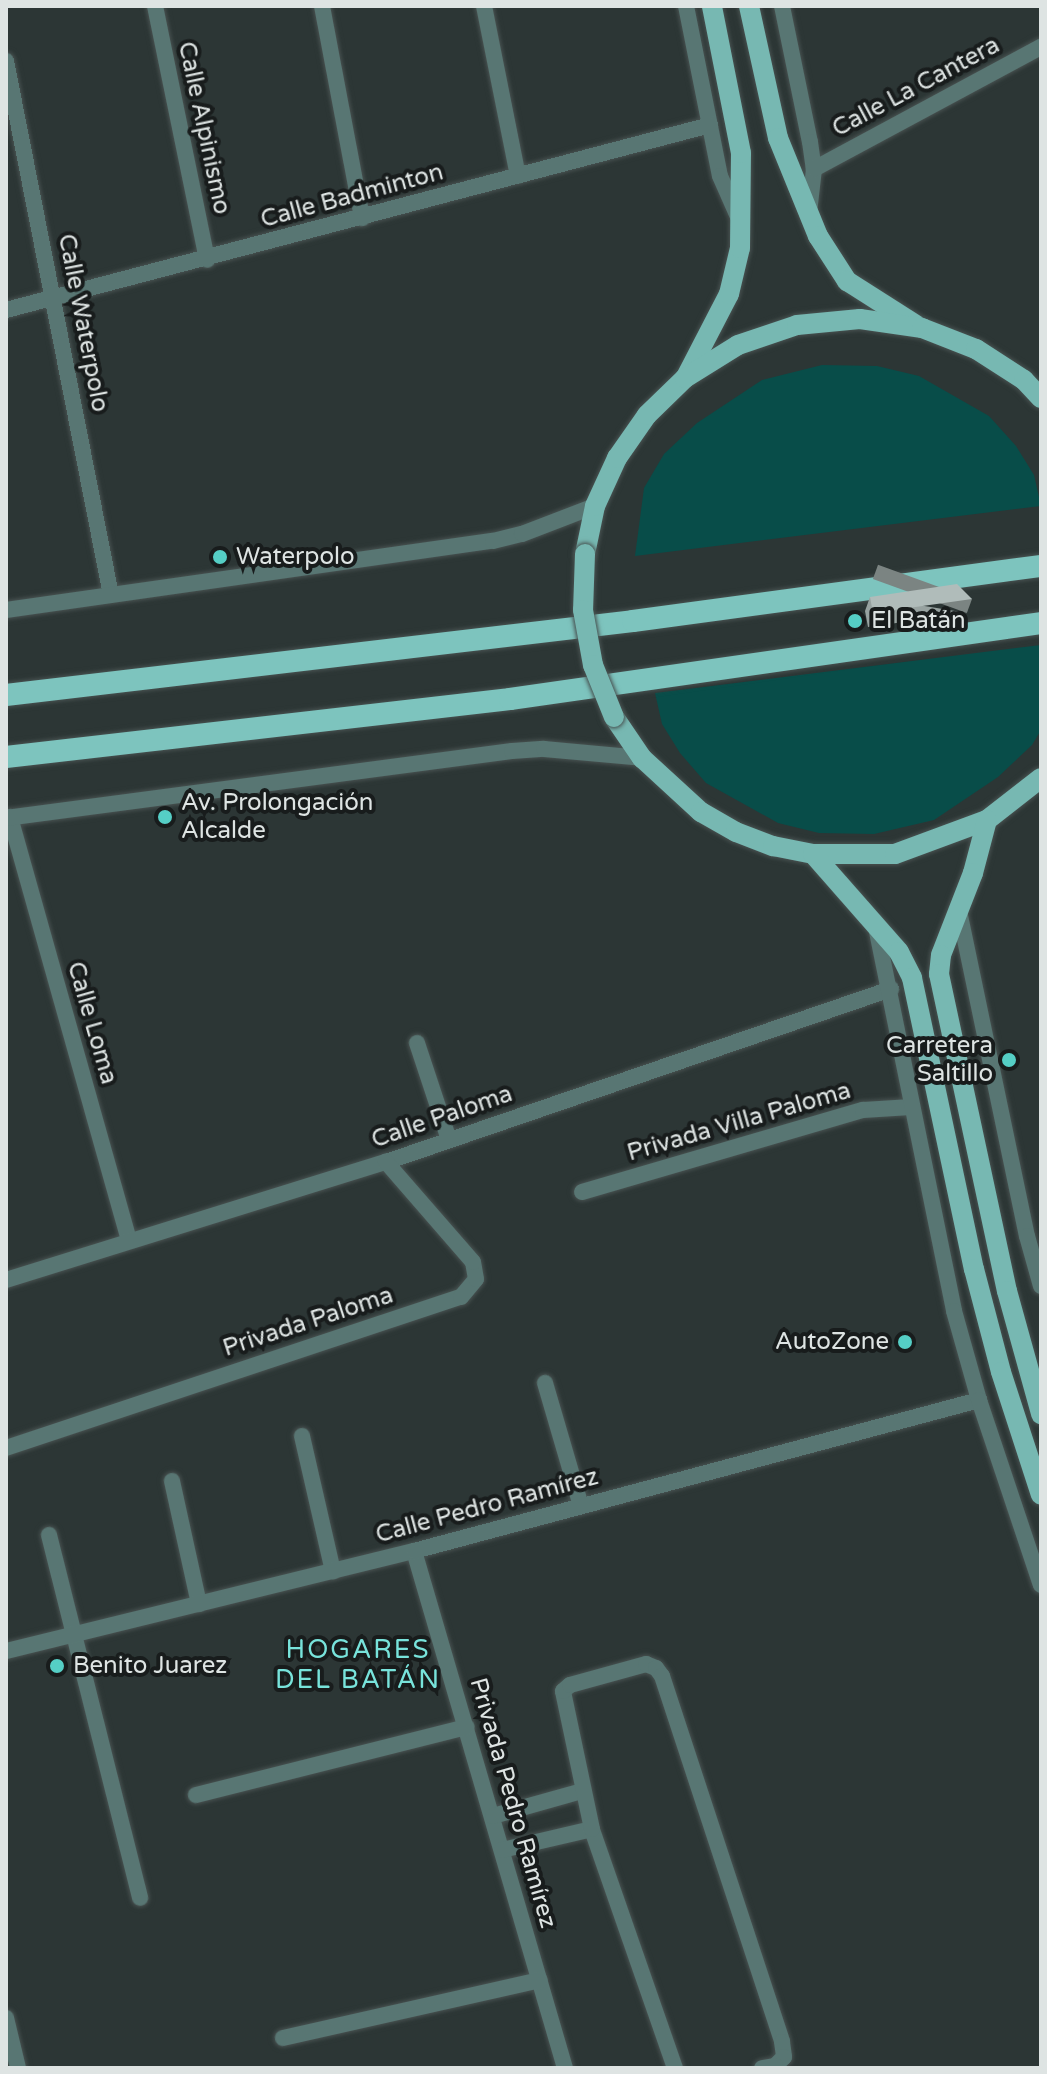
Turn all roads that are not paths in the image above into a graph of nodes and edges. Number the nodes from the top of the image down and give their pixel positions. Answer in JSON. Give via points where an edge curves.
{"nodes":[{"id":1,"x":155,"y":6,"type":"edge"},
{"id":2,"x":322,"y":6,"type":"edge"},
{"id":3,"x":484,"y":6,"type":"edge"},
{"id":4,"x":686,"y":6,"type":"edge"},
{"id":5,"x":712,"y":6,"type":"edge"},
{"id":6,"x":749,"y":6,"type":"edge"},
{"id":7,"x":782,"y":6,"type":"edge"},
{"id":8,"x":1041,"y":47,"type":"edge"},
{"id":9,"x":6,"y":61,"type":"edge"},
{"id":10,"x":710,"y":125,"type":"junction"},
{"id":11,"x":814,"y":169,"type":"junction"},
{"id":12,"x":518,"y":176,"type":"junction"},
{"id":13,"x":809,"y":214,"type":"junction"},
{"id":14,"x":362,"y":218,"type":"junction"},
{"id":15,"x":741,"y":224,"type":"junction"},
{"id":16,"x":207,"y":260,"type":"junction"},
{"id":17,"x":54,"y":300,"type":"junction"},
{"id":18,"x":6,"y":310,"type":"edge"},
{"id":19,"x":922,"y":328,"type":"junction"},
{"id":20,"x":685,"y":378,"type":"junction"},
{"id":21,"x":1041,"y":398,"type":"edge"},
{"id":22,"x":595,"y":506,"type":"junction"},
{"id":23,"x":1041,"y":566,"type":"edge"},
{"id":24,"x":111,"y":595,"type":"junction"},
{"id":25,"x":6,"y":610,"type":"edge"},
{"id":26,"x":1041,"y":623,"type":"edge"},
{"id":27,"x":6,"y":695,"type":"edge"},
{"id":28,"x":6,"y":757,"type":"edge"},
{"id":29,"x":642,"y":758,"type":"junction"},
{"id":30,"x":1041,"y":778,"type":"edge"},
{"id":31,"x":8,"y":818,"type":"edge"},
{"id":32,"x":987,"y":820,"type":"junction"},
{"id":33,"x":813,"y":854,"type":"junction"},
{"id":34,"x":959,"y":911,"type":"junction"},
{"id":35,"x":876,"y":926,"type":"junction"},
{"id":36,"x":891,"y":989,"type":"junction"},
{"id":37,"x":417,"y":1043,"type":"dead end"},
{"id":38,"x":911,"y":1107,"type":"junction"},
{"id":39,"x":449,"y":1140,"type":"junction"},
{"id":40,"x":386,"y":1162,"type":"junction"},
{"id":41,"x":582,"y":1192,"type":"dead end"},
{"id":42,"x":129,"y":1241,"type":"junction"},
{"id":43,"x":6,"y":1280,"type":"edge"},
{"id":44,"x":1041,"y":1286,"type":"edge"},
{"id":45,"x":545,"y":1383,"type":"dead end"},
{"id":46,"x":979,"y":1400,"type":"junction"},
{"id":47,"x":1041,"y":1414,"type":"edge"},
{"id":48,"x":302,"y":1436,"type":"dead end"},
{"id":49,"x":6,"y":1448,"type":"edge"},
{"id":50,"x":172,"y":1481,"type":"dead end"},
{"id":51,"x":1041,"y":1495,"type":"edge"},
{"id":52,"x":581,"y":1506,"type":"junction"},
{"id":53,"x":49,"y":1535,"type":"dead end"},
{"id":54,"x":414,"y":1551,"type":"junction"},
{"id":55,"x":333,"y":1571,"type":"junction"},
{"id":56,"x":1041,"y":1585,"type":"edge"},
{"id":57,"x":199,"y":1604,"type":"junction"},
{"id":58,"x":72,"y":1635,"type":"junction"},
{"id":59,"x":6,"y":1651,"type":"edge"},
{"id":60,"x":467,"y":1727,"type":"junction"},
{"id":61,"x":582,"y":1791,"type":"junction"},
{"id":62,"x":196,"y":1795,"type":"dead end"},
{"id":63,"x":493,"y":1816,"type":"junction"},
{"id":64,"x":592,"y":1829,"type":"junction"},
{"id":65,"x":502,"y":1850,"type":"junction"},
{"id":66,"x":140,"y":1898,"type":"dead end"},
{"id":67,"x":540,"y":1980,"type":"junction"},
{"id":68,"x":6,"y":2018,"type":"edge"},
{"id":69,"x":283,"y":2038,"type":"dead end"},
{"id":70,"x":18,"y":2068,"type":"edge"},
{"id":71,"x":565,"y":2068,"type":"edge"},
{"id":72,"x":675,"y":2068,"type":"edge"},
{"id":73,"x":762,"y":2068,"type":"edge"}],
"edges":[{"from":1,"to":16,"type":"street","name":"Calle Alpinismo"},
{"from":2,"to":14,"type":"street"},
{"from":3,"to":12,"type":"street"},
{"from":4,"to":10,"type":"street"},
{"from":5,"to":15,"type":"main road","via":[[741,153]]},
{"from":6,"to":13,"type":"main road","via":[[778,138]]},
{"from":7,"to":11,"type":"street"},
{"from":8,"to":11,"type":"street","name":"Calle La Cantera"},
{"from":9,"to":17,"type":"street","name":"Calle Waterpolo"},
{"from":10,"to":12,"type":"street","name":"Calle Badminton"},
{"from":10,"to":15,"type":"street","via":[[720,176]]},
{"from":11,"to":13,"type":"street"},
{"from":12,"to":14,"type":"street","name":"Calle Badminton"},
{"from":13,"to":19,"type":"main road","via":[[847,281]]},
{"from":14,"to":16,"type":"street","name":"Calle Badminton"},
{"from":15,"to":20,"type":"main road","via":[[729,294]]},
{"from":16,"to":17,"type":"street","name":"Calle Badminton"},
{"from":17,"to":18,"type":"street","name":"Calle Badminton"},
{"from":17,"to":24,"type":"street","name":"Calle Waterpolo"},
{"from":19,"to":20,"type":"main road","via":[[860,319],[797,325],[738,345]]},
{"from":19,"to":21,"type":"main road","via":[[976,349],[1024,380]]},
{"from":20,"to":22,"type":"main road","via":[[639,426]]},
{"from":22,"to":24,"type":"street","via":[[493,541]]},
{"from":22,"to":29,"type":"main road","bridge":true,"via":[[585,554],[583,610],[593,665],[614,717]]},
{"from":23,"to":27,"type":"highway","via":[[633,621]]},
{"from":24,"to":25,"type":"street"},
{"from":26,"to":28,"type":"highway","via":[[510,699]]},
{"from":29,"to":31,"type":"street","via":[[512,751]]},
{"from":29,"to":33,"type":"main road","via":[[670,787],[724,825],[773,846]]},
{"from":30,"to":32,"type":"main road"},
{"from":31,"to":42,"type":"street","name":"Calle Loma"},
{"from":32,"to":33,"type":"main road","via":[[895,854]]},
{"from":32,"to":34,"type":"main road"},
{"from":33,"to":35,"type":"main road"},
{"from":34,"to":44,"type":"street"},
{"from":34,"to":47,"type":"main road","via":[[944,945],[939,974],[1007,1291]]},
{"from":35,"to":36,"type":"street"},
{"from":35,"to":51,"type":"main road","via":[[899,952],[912,978],[974,1269]]},
{"from":36,"to":38,"type":"street"},
{"from":36,"to":39,"type":"street","name":"Calle Paloma"},
{"from":37,"to":39,"type":"street"},
{"from":38,"to":41,"type":"street","name":"Privada Villa Paloma","via":[[863,1110]]},
{"from":38,"to":46,"type":"street","via":[[954,1311]]},
{"from":39,"to":40,"type":"street","name":"Calle Paloma"},
{"from":40,"to":42,"type":"street","name":"Calle Paloma"},
{"from":40,"to":49,"type":"street","name":"Privada Paloma","via":[[473,1262],[476,1279],[461,1297]]},
{"from":42,"to":43,"type":"street","name":"Calle Paloma"},
{"from":45,"to":52,"type":"street"},
{"from":46,"to":52,"type":"street","name":"Calle Pedro Ramírez"},
{"from":46,"to":56,"type":"street"},
{"from":48,"to":55,"type":"street"},
{"from":50,"to":57,"type":"street"},
{"from":52,"to":54,"type":"street","name":"Calle Pedro Ramírez"},
{"from":53,"to":58,"type":"street"},
{"from":54,"to":55,"type":"street","name":"Calle Pedro Ramírez"},
{"from":54,"to":60,"type":"street","name":"Privada Pedro Ramírez"},
{"from":55,"to":57,"type":"street","name":"Calle Pedro Ramírez"},
{"from":57,"to":58,"type":"street","name":"Calle Pedro Ramírez"},
{"from":58,"to":59,"type":"street","name":"Calle Pedro Ramírez"},
{"from":58,"to":66,"type":"street"},
{"from":60,"to":62,"type":"street"},
{"from":60,"to":63,"type":"street","name":"Privada Pedro Ramírez"},
{"from":61,"to":63,"type":"street"},
{"from":61,"to":64,"type":"street"},
{"from":61,"to":73,"type":"street","via":[[563,1691],[646,1664],[656,1668],[782,2042],[784,2057],[775,2066]]},
{"from":63,"to":65,"type":"street","name":"Privada Pedro Ramírez"},
{"from":64,"to":65,"type":"street"},
{"from":64,"to":72,"type":"street"},
{"from":65,"to":67,"type":"street","name":"Privada Pedro Ramírez"},
{"from":67,"to":69,"type":"street"},
{"from":67,"to":71,"type":"street","name":"Privada Pedro Ramírez"},
{"from":68,"to":70,"type":"street"}]}
